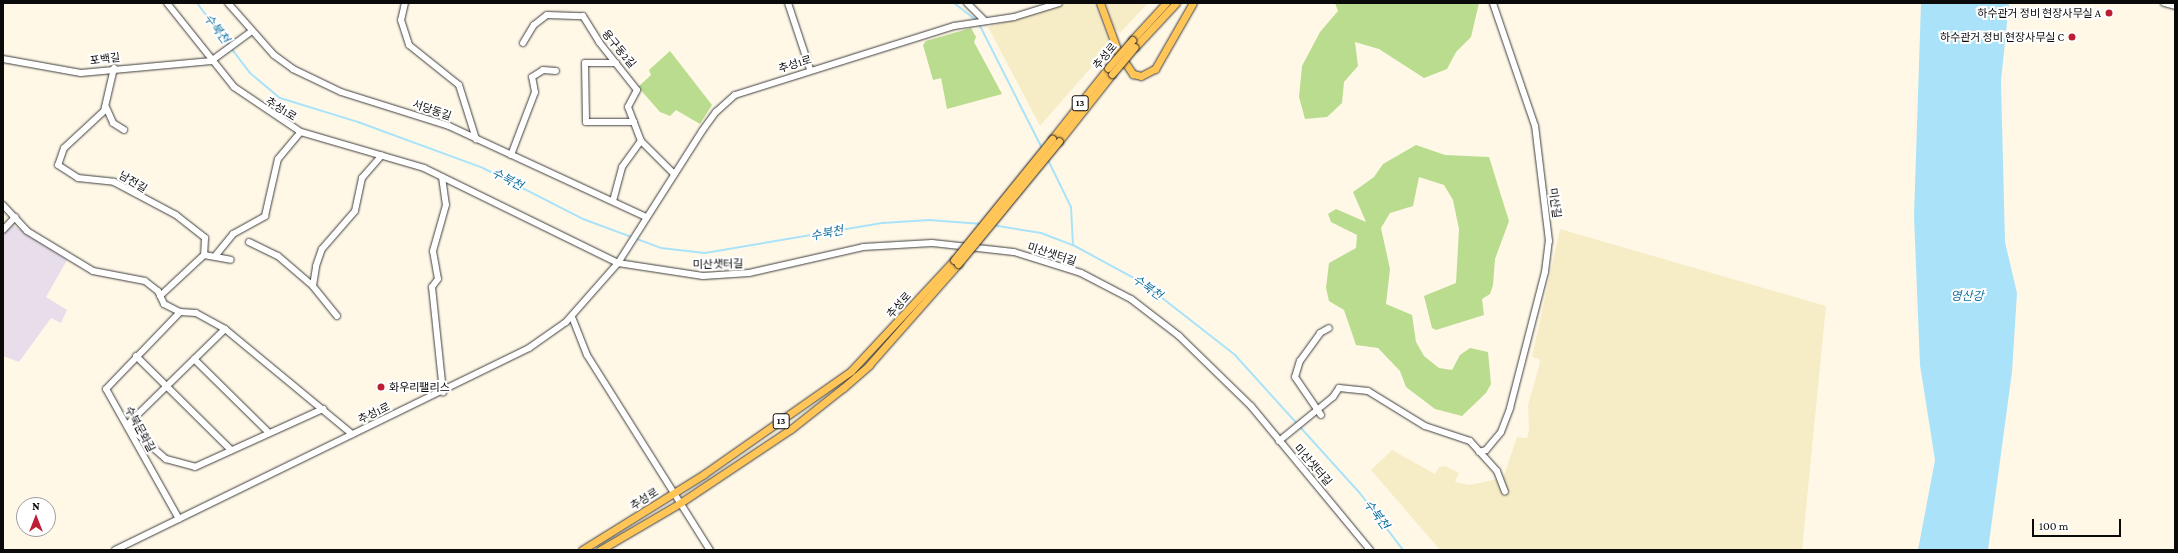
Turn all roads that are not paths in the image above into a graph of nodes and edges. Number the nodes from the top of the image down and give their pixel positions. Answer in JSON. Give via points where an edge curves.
{"nodes":[{"id":1,"x":167,"y":3,"type":"edge"},
{"id":2,"x":228,"y":3,"type":"edge"},
{"id":3,"x":405,"y":3,"type":"edge"},
{"id":4,"x":788,"y":3,"type":"edge"},
{"id":5,"x":967,"y":3,"type":"edge"},
{"id":6,"x":1059,"y":3,"type":"edge"},
{"id":7,"x":1100,"y":3,"type":"edge"},
{"id":8,"x":1166,"y":3,"type":"edge"},
{"id":9,"x":1176,"y":3,"type":"edge"},
{"id":10,"x":1193,"y":3,"type":"edge"},
{"id":11,"x":1493,"y":3,"type":"edge"},
{"id":12,"x":2164,"y":3,"type":"edge"},
{"id":13,"x":2175,"y":6,"type":"edge"},
{"id":14,"x":981,"y":20,"type":"junction"},
{"id":15,"x":252,"y":31,"type":"junction"},
{"id":16,"x":523,"y":43,"type":"dead end"},
{"id":17,"x":3,"y":59,"type":"edge"},
{"id":18,"x":213,"y":60,"type":"junction"},
{"id":19,"x":616,"y":63,"type":"junction"},
{"id":20,"x":114,"y":68,"type":"junction"},
{"id":21,"x":810,"y":69,"type":"junction"},
{"id":22,"x":556,"y":71,"type":"dead end"},
{"id":23,"x":1110,"y":71,"type":"junction"},
{"id":24,"x":106,"y":108,"type":"junction"},
{"id":25,"x":634,"y":122,"type":"junction"},
{"id":26,"x":124,"y":130,"type":"dead end"},
{"id":27,"x":300,"y":132,"type":"junction"},
{"id":28,"x":476,"y":138,"type":"junction"},
{"id":29,"x":641,"y":141,"type":"junction"},
{"id":30,"x":382,"y":155,"type":"junction"},
{"id":31,"x":511,"y":155,"type":"junction"},
{"id":32,"x":674,"y":174,"type":"junction"},
{"id":33,"x":442,"y":177,"type":"junction"},
{"id":34,"x":613,"y":201,"type":"junction"},
{"id":35,"x":3,"y":205,"type":"edge"},
{"id":36,"x":15,"y":217,"type":"junction"},
{"id":37,"x":645,"y":219,"type":"junction"},
{"id":38,"x":3,"y":230,"type":"edge"},
{"id":39,"x":249,"y":242,"type":"dead end"},
{"id":40,"x":204,"y":255,"type":"junction"},
{"id":41,"x":216,"y":255,"type":"junction"},
{"id":42,"x":231,"y":260,"type":"dead end"},
{"id":43,"x":619,"y":262,"type":"junction"},
{"id":44,"x":956,"y":262,"type":"junction"},
{"id":45,"x":313,"y":286,"type":"junction"},
{"id":46,"x":160,"y":296,"type":"junction"},
{"id":47,"x":180,"y":312,"type":"junction"},
{"id":48,"x":337,"y":316,"type":"dead end"},
{"id":49,"x":572,"y":317,"type":"junction"},
{"id":50,"x":1329,"y":328,"type":"dead end"},
{"id":51,"x":225,"y":329,"type":"junction"},
{"id":52,"x":136,"y":356,"type":"junction"},
{"id":53,"x":194,"y":359,"type":"junction"},
{"id":54,"x":166,"y":386,"type":"junction"},
{"id":55,"x":443,"y":392,"type":"junction"},
{"id":56,"x":323,"y":409,"type":"junction"},
{"id":57,"x":1315,"y":410,"type":"junction"},
{"id":58,"x":1321,"y":415,"type":"dead end"},
{"id":59,"x":269,"y":433,"type":"junction"},
{"id":60,"x":352,"y":434,"type":"junction"},
{"id":61,"x":1281,"y":439,"type":"junction"},
{"id":62,"x":231,"y":450,"type":"junction"},
{"id":63,"x":1479,"y":452,"type":"junction"},
{"id":64,"x":1505,"y":492,"type":"dead end"},
{"id":65,"x":674,"y":494,"type":"junction"},
{"id":66,"x":680,"y":503,"type":"junction"},
{"id":67,"x":179,"y":519,"type":"junction"},
{"id":68,"x":115,"y":550,"type":"edge"},
{"id":69,"x":582,"y":550,"type":"edge"},
{"id":70,"x":600,"y":550,"type":"edge"},
{"id":71,"x":710,"y":550,"type":"edge"},
{"id":72,"x":1370,"y":550,"type":"edge"}],
"edges":[{"from":1,"to":18,"type":"street"},
{"from":2,"to":15,"type":"street","name":"서당동길"},
{"from":3,"to":28,"type":"street","via":[[401,20],[409,45],[460,85]]},
{"from":4,"to":21,"type":"street"},
{"from":5,"to":14,"type":"street"},
{"from":6,"to":14,"type":"street","name":"추성1로","via":[[1014,17]]},
{"from":7,"to":10,"type":"main road","via":[[1118,52],[1133,74],[1141,76],[1155,69]]},
{"from":8,"to":23,"type":"main road","name":"추성로","number":"13","bridge":true,"via":[[1132,40]]},
{"from":9,"to":23,"type":"main road","name":"추성로","number":"13","bridge":true},
{"from":11,"to":63,"type":"street","name":"미산길","via":[[1535,126],[1548,231],[1545,272],[1510,408],[1501,432],[1486,450]]},
{"from":12,"to":13,"type":"street"},
{"from":14,"to":21,"type":"street","name":"추성1로"},
{"from":15,"to":18,"type":"street"},
{"from":15,"to":28,"type":"street","name":"서당동길","via":[[283,63],[315,80],[370,102],[423,116]]},
{"from":16,"to":19,"type":"street","name":"용구동2길","via":[[534,25],[547,15],[562,17],[577,14],[588,20],[594,36]]},
{"from":17,"to":20,"type":"street","name":"포백길","via":[[73,72]]},
{"from":18,"to":20,"type":"street","name":"포백길"},
{"from":18,"to":27,"type":"street","name":"추성1로","via":[[244,96]]},
{"from":19,"to":25,"type":"street","name":"용구동2길","via":[[637,90],[628,107]]},
{"from":19,"to":25,"type":"street","via":[[585,63],[586,122]]},
{"from":20,"to":24,"type":"street"},
{"from":21,"to":32,"type":"street","name":"추성1로","via":[[735,95],[716,112]]},
{"from":22,"to":31,"type":"street","via":[[543,70],[532,77],[535,92]]},
{"from":23,"to":44,"type":"main road","name":"추성로","number":"13","bridge":true},
{"from":24,"to":26,"type":"street","via":[[113,123]]},
{"from":24,"to":40,"type":"street","name":"남전길","via":[[64,148],[58,166],[78,178],[114,182],[176,215],[205,238]]},
{"from":25,"to":29,"type":"street","name":"용구동2길"},
{"from":27,"to":30,"type":"street","name":"추성1로"},
{"from":27,"to":41,"type":"street","via":[[278,159],[265,216],[233,234]]},
{"from":28,"to":31,"type":"street","name":"서당동길"},
{"from":29,"to":32,"type":"street","name":"용구동2길"},
{"from":29,"to":34,"type":"street","via":[[622,167]]},
{"from":30,"to":33,"type":"street","name":"추성1로"},
{"from":30,"to":45,"type":"street","via":[[362,178],[355,210],[322,249]]},
{"from":31,"to":34,"type":"street","name":"서당동길"},
{"from":32,"to":37,"type":"street","name":"추성1로"},
{"from":33,"to":43,"type":"street","name":"추성1로"},
{"from":33,"to":55,"type":"street","via":[[446,205],[433,251],[438,280],[432,287]]},
{"from":34,"to":37,"type":"street","name":"서당동길"},
{"from":35,"to":36,"type":"street"},
{"from":36,"to":38,"type":"street"},
{"from":36,"to":46,"type":"street","via":[[27,231],[93,271],[145,281]]},
{"from":37,"to":43,"type":"street","name":"추성1로"},
{"from":39,"to":45,"type":"street","via":[[278,256]]},
{"from":40,"to":41,"type":"street"},
{"from":40,"to":46,"type":"street"},
{"from":41,"to":42,"type":"street"},
{"from":43,"to":49,"type":"street","name":"추성1로"},
{"from":43,"to":61,"type":"street","name":"미산샛터길","via":[[703,276],[749,274],[863,247],[932,243],[986,248],[1040,259],[1081,273],[1131,299],[1179,336]]},
{"from":44,"to":65,"type":"main road","name":"추성로","number":"13","via":[[851,371]]},
{"from":44,"to":66,"type":"main road","name":"추성로","number":"13","via":[[869,365],[843,388],[791,429]]},
{"from":45,"to":48,"type":"street"},
{"from":46,"to":47,"type":"street","via":[[164,304]]},
{"from":47,"to":51,"type":"street","via":[[196,313]]},
{"from":47,"to":52,"type":"street","name":"수북문화길"},
{"from":49,"to":55,"type":"street","name":"추성1로","via":[[529,348]]},
{"from":49,"to":65,"type":"street","via":[[587,355]]},
{"from":50,"to":57,"type":"street","via":[[1320,333],[1297,369],[1295,377]]},
{"from":51,"to":53,"type":"street","name":"수북문화길"},
{"from":51,"to":56,"type":"street"},
{"from":52,"to":54,"type":"street"},
{"from":52,"to":67,"type":"street","name":"수북문화길","via":[[106,389]]},
{"from":53,"to":54,"type":"street","name":"수북문화길"},
{"from":53,"to":59,"type":"street"},
{"from":54,"to":62,"type":"street"},
{"from":54,"to":62,"type":"street","name":"수북문화길","via":[[127,425],[166,459],[187,467]]},
{"from":55,"to":60,"type":"street","name":"추성1로"},
{"from":56,"to":59,"type":"street","name":"수북문화길"},
{"from":56,"to":60,"type":"street"},
{"from":57,"to":58,"type":"street"},
{"from":57,"to":61,"type":"street"},
{"from":57,"to":63,"type":"street","via":[[1345,386],[1368,391],[1425,426],[1470,441]]},
{"from":59,"to":62,"type":"street","name":"수북문화길"},
{"from":60,"to":67,"type":"street","name":"추성1로"},
{"from":61,"to":72,"type":"street","name":"미산샛터길"},
{"from":63,"to":64,"type":"street","via":[[1496,471]]},
{"from":65,"to":66,"type":"street"},
{"from":65,"to":69,"type":"main road","name":"추성로","number":"13"},
{"from":66,"to":70,"type":"main road","name":"추성로","number":"13"},
{"from":66,"to":71,"type":"street"},
{"from":67,"to":68,"type":"street","name":"추성1로"}]}
